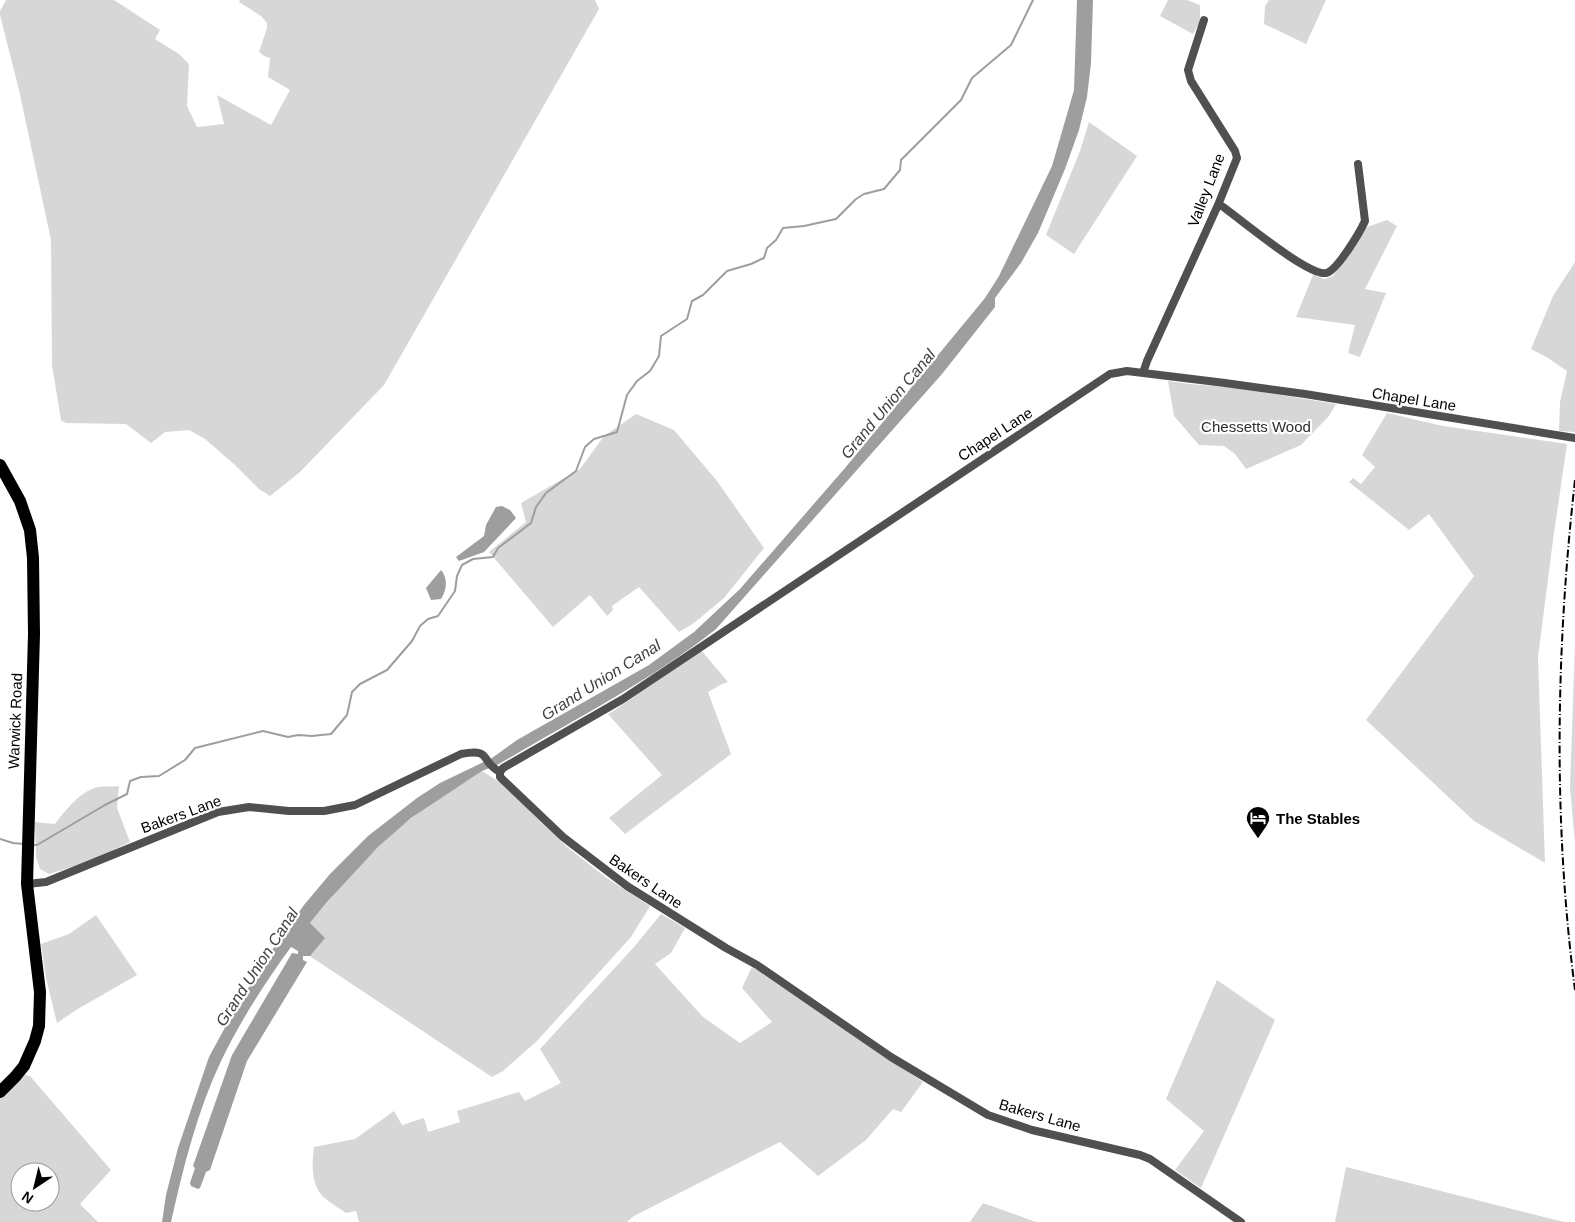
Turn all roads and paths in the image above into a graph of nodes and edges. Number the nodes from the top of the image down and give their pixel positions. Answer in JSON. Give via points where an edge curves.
{"nodes":[{"id":1,"x":1204,"y":20,"type":"dead end"},
{"id":2,"x":1358,"y":164,"type":"dead end"},
{"id":3,"x":1219,"y":204,"type":"junction"},
{"id":4,"x":1144,"y":373,"type":"junction"},
{"id":5,"x":1572,"y":438,"type":"edge"},
{"id":6,"x":0,"y":466,"type":"edge"},
{"id":7,"x":500,"y":772,"type":"junction"},
{"id":8,"x":27,"y":884,"type":"junction"},
{"id":9,"x":0,"y":1092,"type":"edge"},
{"id":10,"x":1241,"y":1222,"type":"edge"}],
"edges":[{"from":1,"to":3,"type":"street","name":"Valley Lane","via":[[1188,70],[1191,81],[1237,158]]},
{"from":2,"to":3,"type":"street","via":[[1366,221],[1335,267],[1327,273],[1310,268],[1279,249]]},
{"from":3,"to":4,"type":"street","name":"Valley Lane","via":[[1146,361]]},
{"from":4,"to":5,"type":"street","name":"Chapel Lane","via":[[1296,393]]},
{"from":4,"to":7,"type":"street","name":"Chapel Lane","via":[[1110,374],[623,699]]},
{"from":6,"to":8,"type":"main road","name":"Warwick Road","via":[[20,502],[30,530],[33,558]]},
{"from":7,"to":8,"type":"street","name":"Bakers Lane","via":[[478,752],[461,754],[355,805],[319,811],[249,806],[218,812],[46,882]]},
{"from":7,"to":10,"type":"street","name":"Bakers Lane","via":[[500,776],[563,837],[613,877],[757,965],[891,1057],[988,1115],[1032,1130],[1144,1156]]},
{"from":8,"to":9,"type":"main road","name":"Warwick Road","via":[[40,992],[38,1026],[36,1041],[24,1066]]}]}
